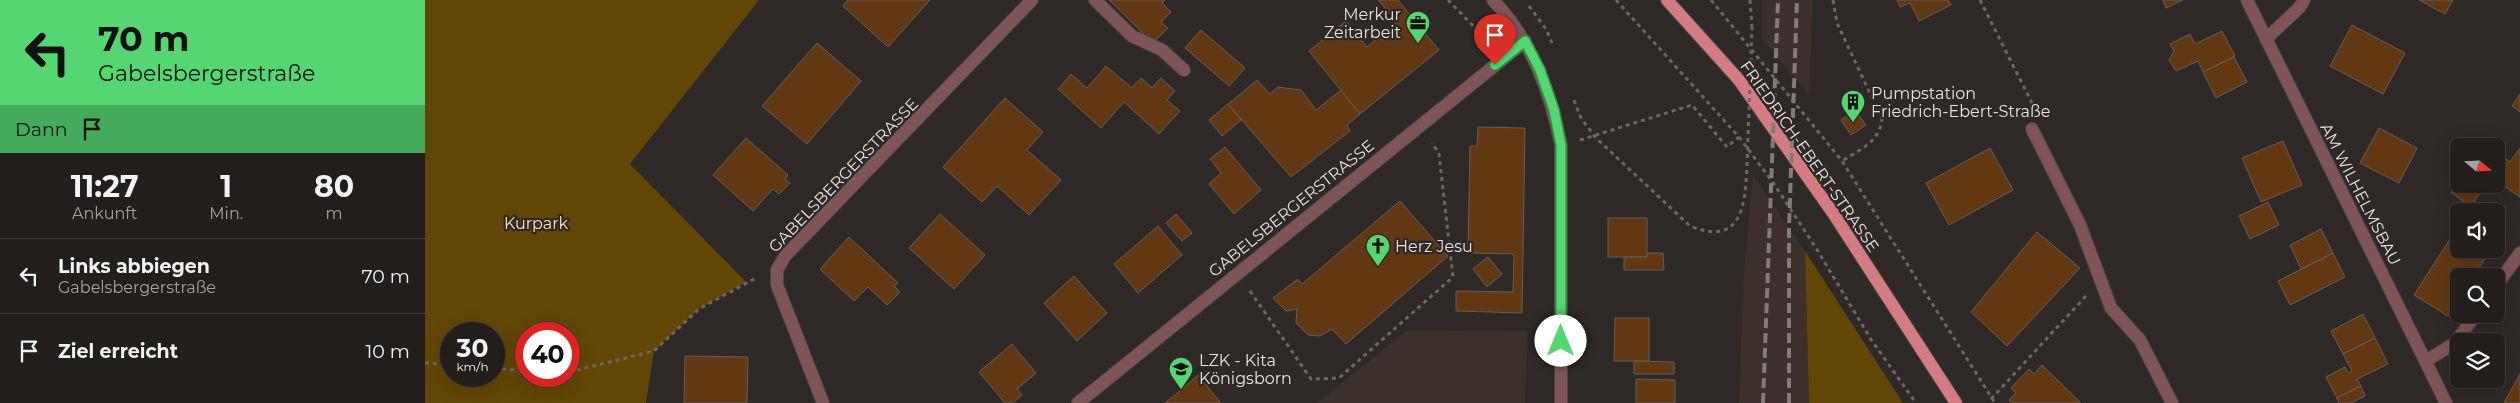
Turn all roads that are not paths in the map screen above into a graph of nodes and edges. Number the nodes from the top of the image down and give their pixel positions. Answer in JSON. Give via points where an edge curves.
{"nodes":[{"id":1,"x":1032,"y":0,"type":"edge"},
{"id":2,"x":1095,"y":0,"type":"edge"},
{"id":3,"x":1493,"y":0,"type":"edge"},
{"id":4,"x":1667,"y":0,"type":"edge"},
{"id":5,"x":2247,"y":0,"type":"edge"},
{"id":6,"x":2304,"y":0,"type":"edge"},
{"id":7,"x":2266,"y":39,"type":"junction"},
{"id":8,"x":1525,"y":41,"type":"junction"},
{"id":9,"x":1184,"y":70,"type":"dead end"},
{"id":10,"x":2032,"y":129,"type":"road end"},
{"id":11,"x":2520,"y":253,"type":"edge"},
{"id":12,"x":2505,"y":274,"type":"edge"},
{"id":13,"x":2469,"y":323,"type":"edge"},
{"id":14,"x":2427,"y":361,"type":"junction"},
{"id":15,"x":823,"y":403,"type":"edge"},
{"id":16,"x":1078,"y":403,"type":"edge"},
{"id":17,"x":1561,"y":403,"type":"edge"},
{"id":18,"x":1956,"y":403,"type":"edge"},
{"id":19,"x":2172,"y":403,"type":"edge"},
{"id":20,"x":2446,"y":403,"type":"edge"}],
"edges":[{"from":1,"to":15,"type":"street","name":"GABELSBERGERSTRASSE","via":[[785,256],[777,270],[777,286]]},
{"from":2,"to":9,"type":"street","via":[[1132,36],[1161,50]]},
{"from":3,"to":8,"type":"street"},
{"from":4,"to":18,"type":"main road","name":"FRIEDRICH-EBERT-STRASSE","via":[[1739,80],[1833,213]]},
{"from":5,"to":7,"type":"street","name":"AM WILHELMSBAU"},
{"from":6,"to":7,"type":"street"},
{"from":7,"to":14,"type":"street","name":"AM WILHELMSBAU"},
{"from":8,"to":16,"type":"street","name":"GABELSBERGERSTRASSE"},
{"from":8,"to":17,"type":"street","via":[[1540,70],[1554,110],[1561,145]]},
{"from":10,"to":19,"type":"street","via":[[2081,225],[2111,308],[2140,340]]},
{"from":11,"to":12,"type":"street"},
{"from":13,"to":14,"type":"street","via":[[2455,343]]},
{"from":14,"to":20,"type":"street","name":"AM WILHELMSBAU"}]}
